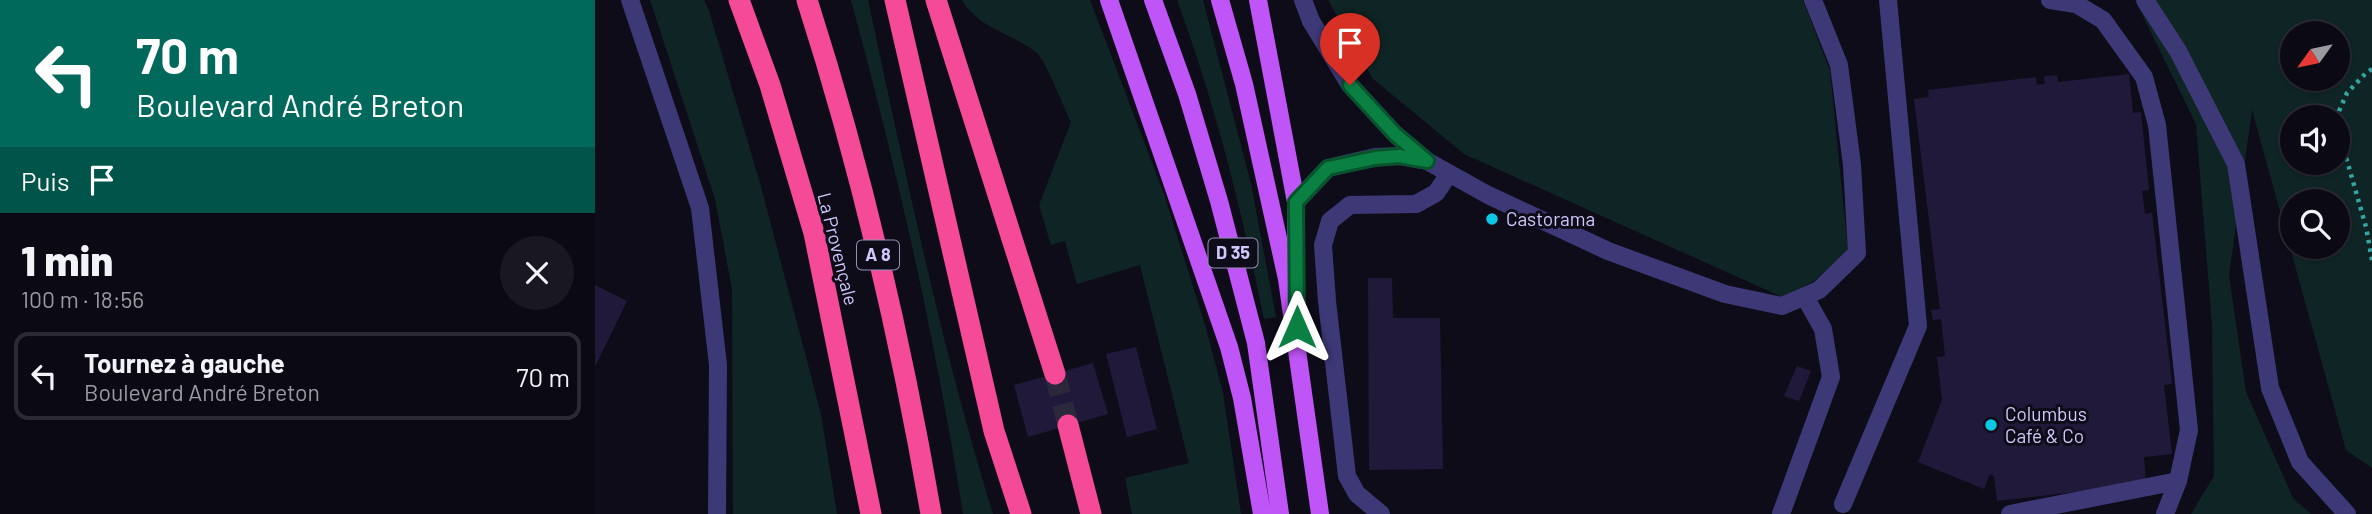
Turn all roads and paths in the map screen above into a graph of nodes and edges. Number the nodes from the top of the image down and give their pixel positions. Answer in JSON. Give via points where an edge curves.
{"nodes":[{"id":1,"x":630,"y":0,"type":"edge"},
{"id":2,"x":739,"y":0,"type":"edge"},
{"id":3,"x":807,"y":0,"type":"edge"},
{"id":4,"x":820,"y":0,"type":"edge"},
{"id":5,"x":895,"y":0,"type":"edge"},
{"id":6,"x":936,"y":0,"type":"edge"},
{"id":7,"x":944,"y":0,"type":"edge"},
{"id":8,"x":1109,"y":0,"type":"edge"},
{"id":9,"x":1153,"y":0,"type":"edge"},
{"id":10,"x":1220,"y":0,"type":"edge"},
{"id":11,"x":1258,"y":0,"type":"edge"},
{"id":12,"x":1303,"y":0,"type":"edge"},
{"id":13,"x":1813,"y":0,"type":"edge"},
{"id":14,"x":1888,"y":0,"type":"edge"},
{"id":15,"x":2050,"y":0,"type":"edge"},
{"id":16,"x":2145,"y":0,"type":"edge"},
{"id":17,"x":818,"y":35,"type":"junction"},
{"id":18,"x":2372,"y":69,"type":"edge"},
{"id":19,"x":962,"y":78,"type":"junction"},
{"id":20,"x":1427,"y":161,"type":"junction"},
{"id":21,"x":1449,"y":174,"type":"junction"},
{"id":22,"x":1296,"y":202,"type":"junction"},
{"id":23,"x":2372,"y":260,"type":"edge"},
{"id":24,"x":1805,"y":297,"type":"junction"},
{"id":25,"x":1297,"y":352,"type":"junction"},
{"id":26,"x":1055,"y":374,"type":"tunnel mouth"},
{"id":27,"x":1069,"y":425,"type":"tunnel mouth"},
{"id":28,"x":2178,"y":481,"type":"junction"},
{"id":29,"x":1843,"y":503,"type":"dead end"},
{"id":30,"x":717,"y":514,"type":"edge"},
{"id":31,"x":871,"y":514,"type":"edge"},
{"id":32,"x":931,"y":514,"type":"edge"},
{"id":33,"x":1021,"y":514,"type":"edge"},
{"id":34,"x":1091,"y":514,"type":"edge"},
{"id":35,"x":1262,"y":514,"type":"edge"},
{"id":36,"x":1280,"y":514,"type":"edge"},
{"id":37,"x":1320,"y":514,"type":"edge"},
{"id":38,"x":1381,"y":514,"type":"edge"},
{"id":39,"x":1781,"y":514,"type":"edge"},
{"id":40,"x":2010,"y":514,"type":"edge"},
{"id":41,"x":2165,"y":514,"type":"edge"},
{"id":42,"x":2347,"y":514,"type":"edge"}],
"edges":[{"from":1,"to":30,"type":"street","via":[[700,208],[718,365]]},
{"from":2,"to":31,"type":"highway","name":"La Provençale","via":[[814,233]]},
{"from":3,"to":17,"type":"highway","name":"La Provençale","number":"A 8"},
{"from":4,"to":17,"type":"street"},
{"from":5,"to":33,"type":"highway","via":[[994,430]]},
{"from":6,"to":19,"type":"highway"},
{"from":7,"to":19,"type":"highway"},
{"from":8,"to":35,"type":"main road","via":[[1229,347]]},
{"from":9,"to":36,"type":"main road","number":"D 35","via":[[1187,94],[1256,343]]},
{"from":10,"to":25,"type":"main road","number":"D 35","via":[[1267,180]]},
{"from":11,"to":22,"type":"main road"},
{"from":12,"to":20,"type":"street","via":[[1350,85]]},
{"from":13,"to":24,"type":"street","via":[[1839,65],[1857,253],[1819,290]]},
{"from":14,"to":29,"type":"street","via":[[1918,326]]},
{"from":15,"to":28,"type":"street","via":[[2076,4],[2103,20],[2144,77],[2154,113],[2189,430]]},
{"from":16,"to":42,"type":"street","via":[[2178,51],[2236,164],[2270,388],[2300,462]]},
{"from":17,"to":32,"type":"highway","name":"La Provençale","number":"A 8","via":[[869,214]]},
{"from":18,"to":23,"type":"path","via":[[2347,93],[2339,111]]},
{"from":19,"to":26,"type":"highway"},
{"from":20,"to":21,"type":"street"},
{"from":20,"to":22,"type":"street","via":[[1399,156],[1328,168]]},
{"from":21,"to":24,"type":"street","via":[[1608,251],[1725,294],[1782,306]]},
{"from":21,"to":38,"type":"street","via":[[1436,192],[1416,204],[1350,205],[1330,221],[1323,245],[1347,476],[1357,494]]},
{"from":22,"to":25,"type":"main road"},
{"from":24,"to":39,"type":"street","via":[[1823,329],[1831,377]]},
{"from":25,"to":37,"type":"main road","number":"D 35"},
{"from":27,"to":34,"type":"highway"},
{"from":28,"to":40,"type":"street"},
{"from":28,"to":41,"type":"street"}]}
